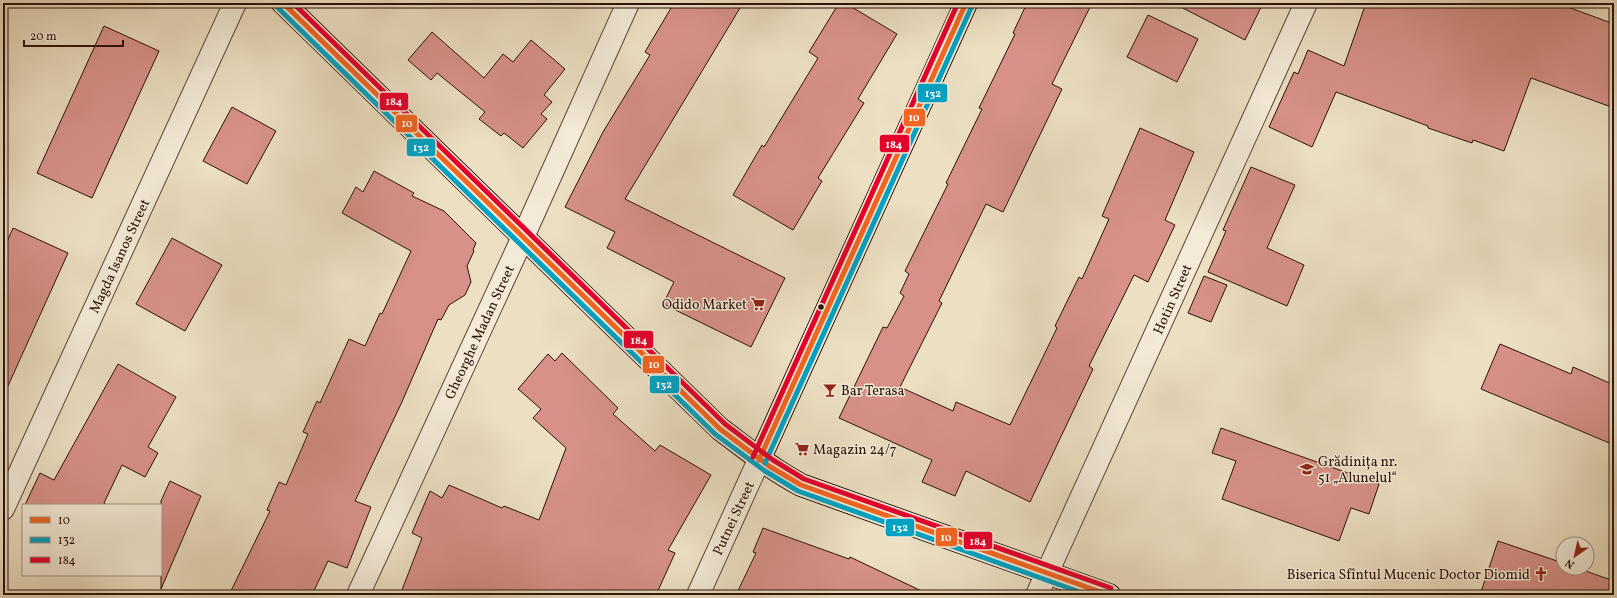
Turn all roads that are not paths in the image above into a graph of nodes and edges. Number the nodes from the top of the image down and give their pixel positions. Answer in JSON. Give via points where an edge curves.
{"nodes":[{"id":1,"x":235,"y":3,"type":"edge"},
{"id":2,"x":283,"y":3,"type":"edge"},
{"id":3,"x":628,"y":3,"type":"edge"},
{"id":4,"x":966,"y":3,"type":"edge"},
{"id":5,"x":1306,"y":3,"type":"edge"},
{"id":6,"x":523,"y":237,"type":"junction"},
{"id":7,"x":759,"y":460,"type":"junction"},
{"id":8,"x":3,"y":509,"type":"edge"},
{"id":9,"x":1047,"y":573,"type":"junction"},
{"id":10,"x":358,"y":595,"type":"edge"},
{"id":11,"x":698,"y":595,"type":"edge"},
{"id":12,"x":1037,"y":595,"type":"edge"},
{"id":13,"x":1109,"y":595,"type":"edge"}],
"edges":[{"from":1,"to":8,"type":"street","name":"Magda Isanos Street"},
{"from":2,"to":6,"type":"street"},
{"from":3,"to":6,"type":"street","name":"Gheorghe Madan Street"},
{"from":4,"to":7,"type":"street","name":"Putnei Street"},
{"from":5,"to":9,"type":"street","name":"Hotin Street"},
{"from":6,"to":7,"type":"street","via":[[720,429]]},
{"from":6,"to":10,"type":"street","name":"Gheorghe Madan Street"},
{"from":7,"to":9,"type":"street","via":[[801,486]]},
{"from":7,"to":11,"type":"street","name":"Putnei Street"},
{"from":9,"to":12,"type":"street","name":"Hotin Street"},
{"from":9,"to":13,"type":"street"}]}
